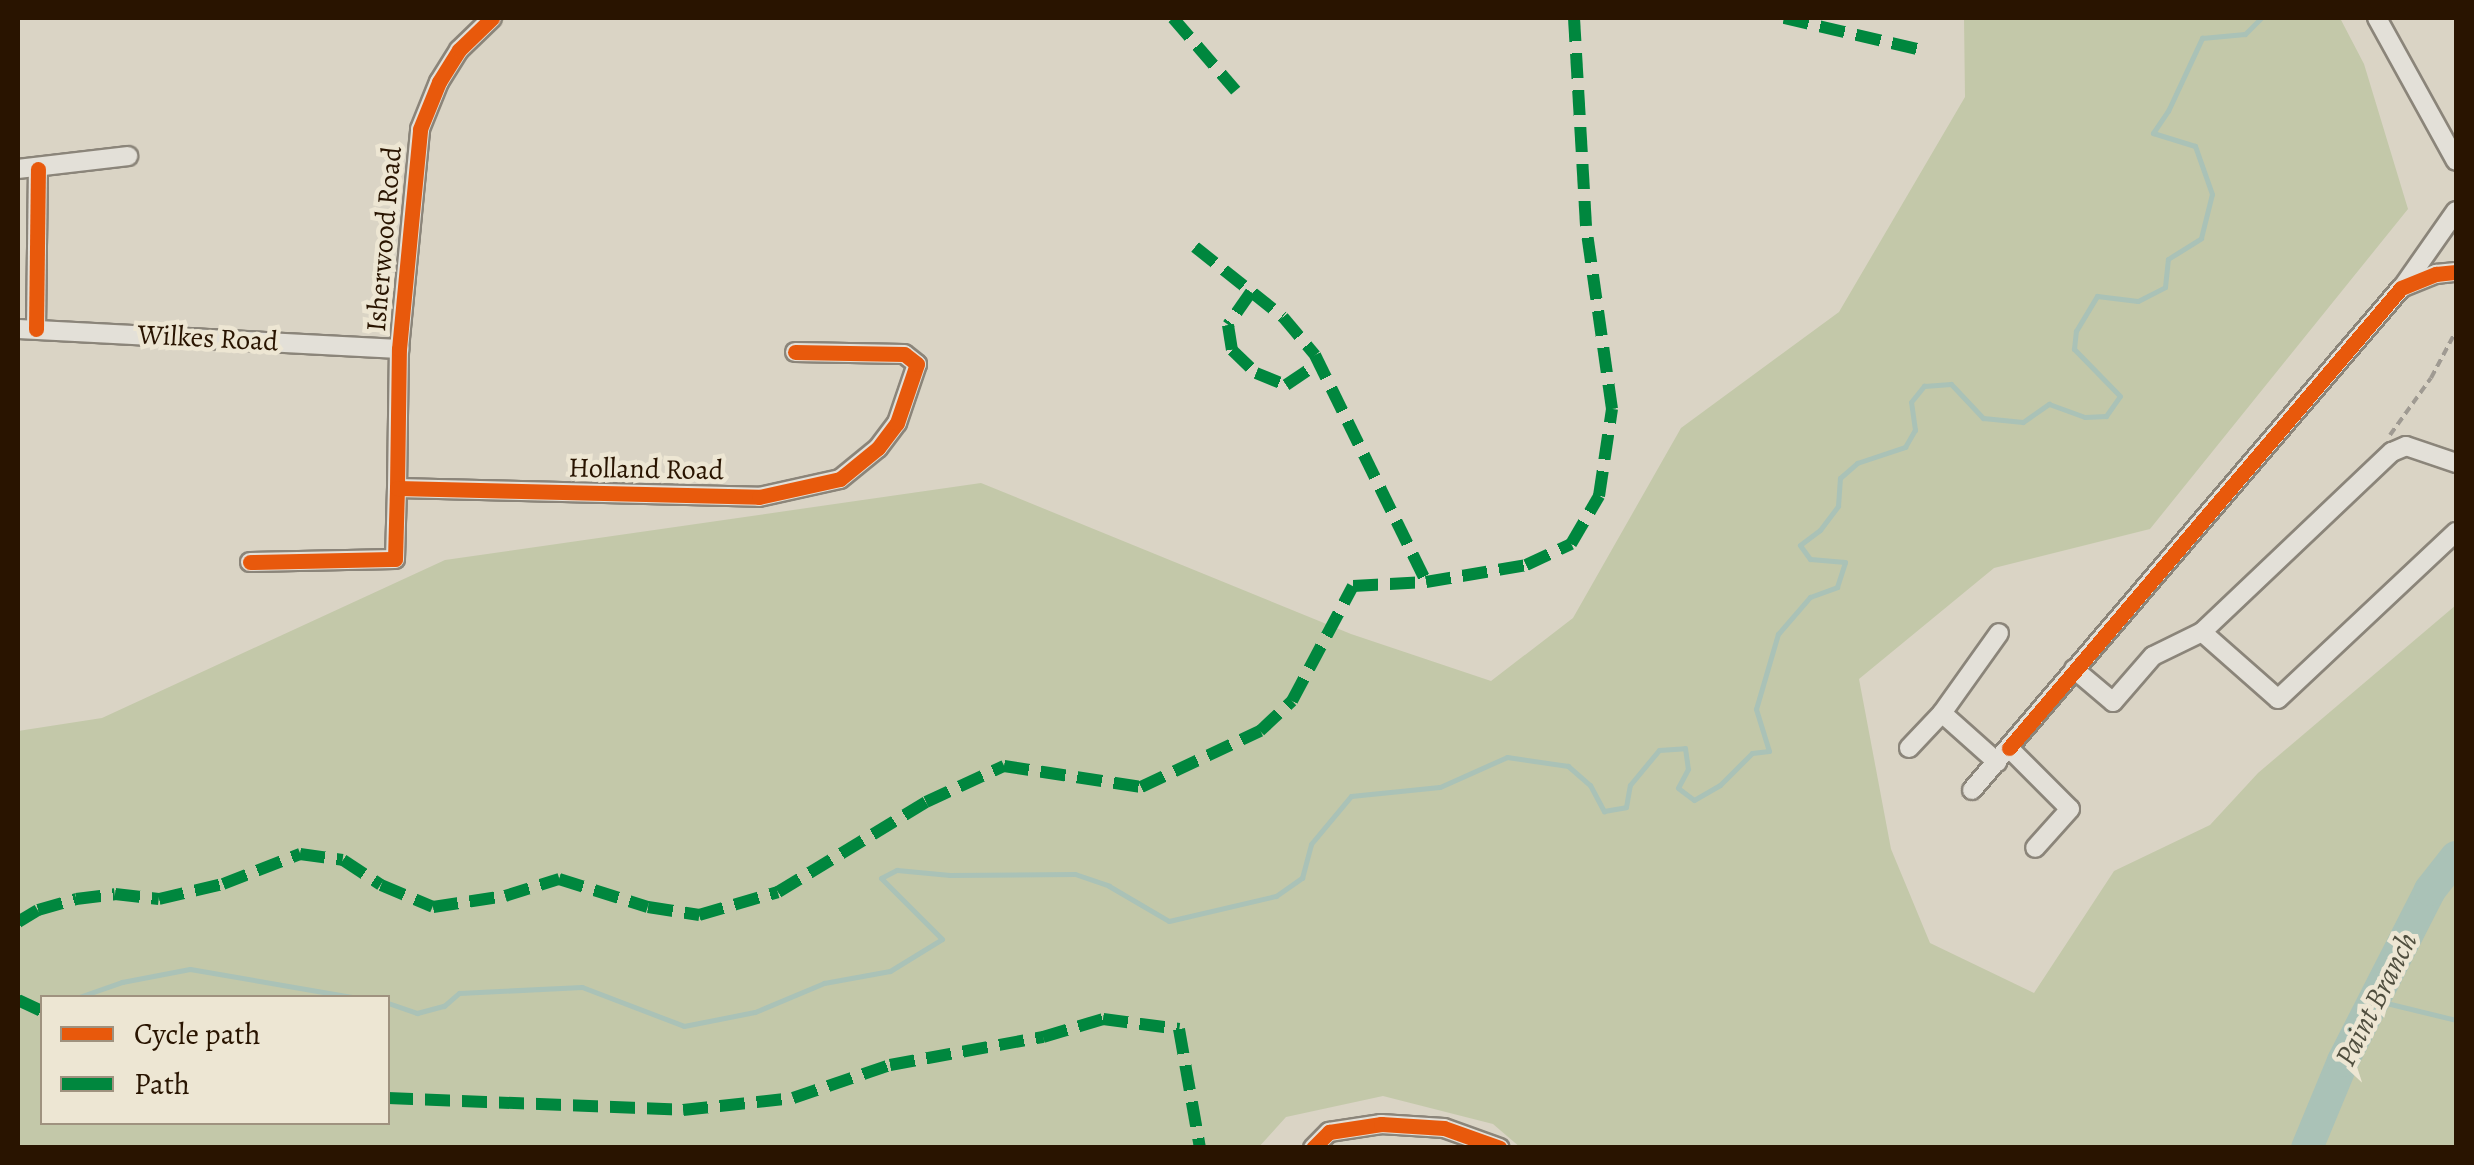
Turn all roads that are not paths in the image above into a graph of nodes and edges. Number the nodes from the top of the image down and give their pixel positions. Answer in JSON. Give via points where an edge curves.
{"nodes":[{"id":1,"x":492,"y":18,"type":"edge"},
{"id":2,"x":2377,"y":18,"type":"edge"},
{"id":3,"x":128,"y":156,"type":"dead end"},
{"id":4,"x":2456,"y":161,"type":"edge"},
{"id":5,"x":38,"y":168,"type":"junction"},
{"id":6,"x":18,"y":169,"type":"edge"},
{"id":7,"x":2456,"y":211,"type":"edge"},
{"id":8,"x":2456,"y":272,"type":"edge"},
{"id":9,"x":2401,"y":288,"type":"junction"},
{"id":10,"x":27,"y":329,"type":"edge"},
{"id":11,"x":399,"y":349,"type":"junction"},
{"id":12,"x":795,"y":352,"type":"dead end"},
{"id":13,"x":2456,"y":462,"type":"edge"},
{"id":14,"x":397,"y":488,"type":"junction"},
{"id":15,"x":2456,"y":532,"type":"edge"},
{"id":16,"x":250,"y":562,"type":"dead end"},
{"id":17,"x":2202,"y":632,"type":"junction"},
{"id":18,"x":1998,"y":633,"type":"dead end"},
{"id":19,"x":2074,"y":670,"type":"junction"},
{"id":20,"x":1942,"y":714,"type":"junction"},
{"id":21,"x":1909,"y":748,"type":"dead end"},
{"id":22,"x":2003,"y":755,"type":"junction"},
{"id":23,"x":1972,"y":790,"type":"dead end"},
{"id":24,"x":2035,"y":848,"type":"dead end"},
{"id":25,"x":1314,"y":1148,"type":"edge"},
{"id":26,"x":1500,"y":1148,"type":"edge"}],
"edges":[{"from":1,"to":11,"type":"street","name":"Isherwood Road","via":[[449,66],[420,128]]},
{"from":2,"to":4,"type":"street"},
{"from":3,"to":5,"type":"street"},
{"from":5,"to":6,"type":"street"},
{"from":5,"to":10,"type":"street"},
{"from":7,"to":9,"type":"street"},
{"from":8,"to":9,"type":"street"},
{"from":9,"to":19,"type":"street"},
{"from":10,"to":11,"type":"street","name":"Wilkes Road"},
{"from":11,"to":14,"type":"street","name":"Isherwood Road"},
{"from":12,"to":14,"type":"street","name":"Holland Road","via":[[904,354],[917,364],[897,423],[840,479],[759,497]]},
{"from":13,"to":17,"type":"street","via":[[2406,446],[2392,452]]},
{"from":14,"to":16,"type":"street","via":[[395,559]]},
{"from":15,"to":17,"type":"street","via":[[2278,700]]},
{"from":17,"to":19,"type":"street","via":[[2153,656],[2113,702]]},
{"from":18,"to":20,"type":"street"},
{"from":19,"to":22,"type":"street"},
{"from":20,"to":21,"type":"street"},
{"from":20,"to":22,"type":"street"},
{"from":22,"to":23,"type":"street"},
{"from":22,"to":24,"type":"street","via":[[2070,808]]},
{"from":25,"to":26,"type":"street","via":[[1329,1132],[1381,1124],[1444,1128]]}]}
